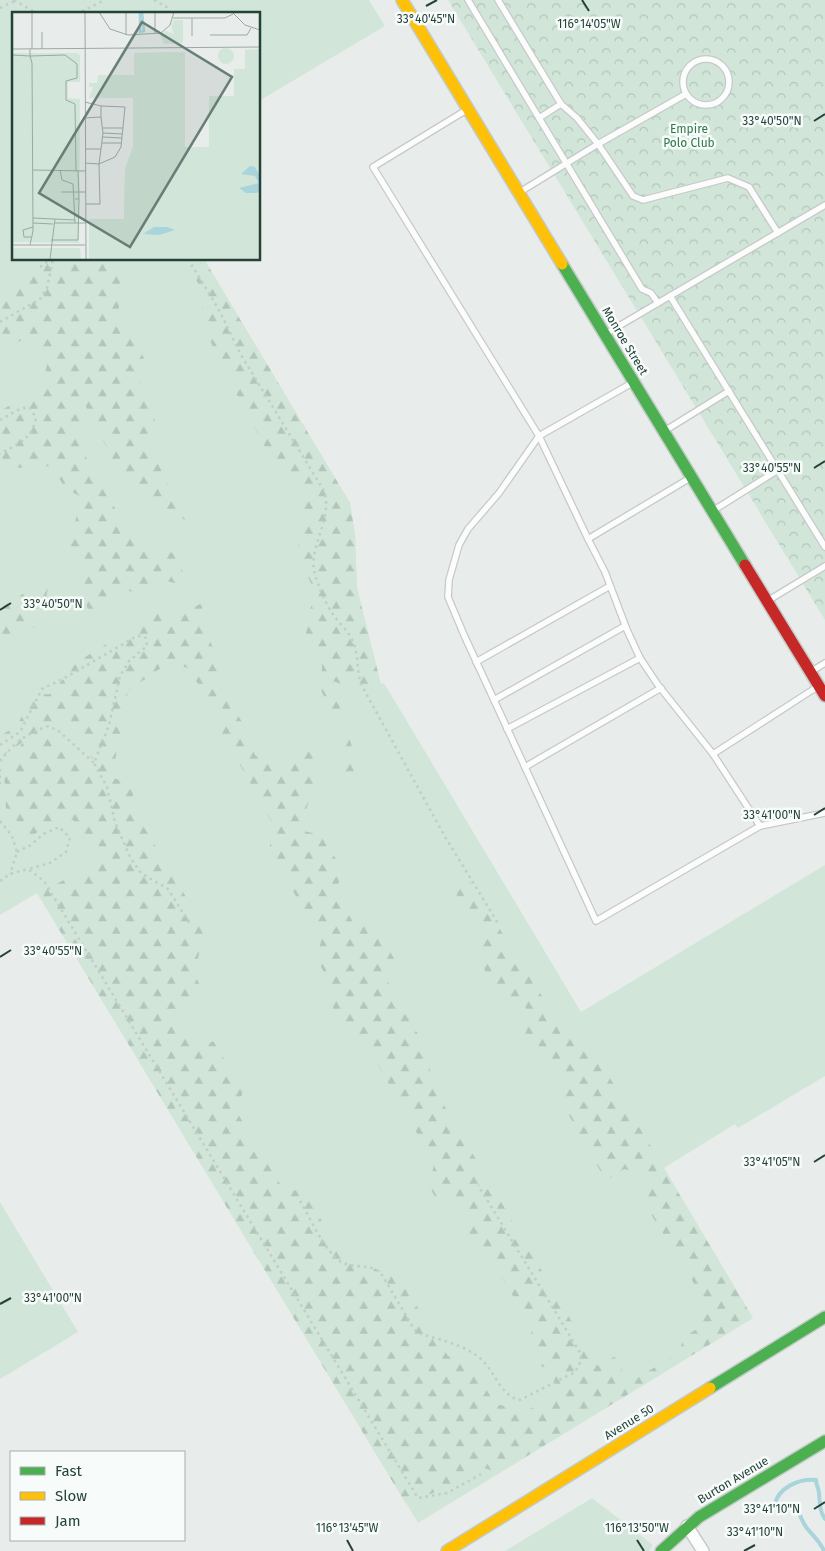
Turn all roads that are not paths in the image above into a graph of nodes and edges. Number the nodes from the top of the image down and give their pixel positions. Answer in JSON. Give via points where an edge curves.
{"nodes":[{"id":1,"x":402,"y":0,"type":"edge"},
{"id":2,"x":468,"y":0,"type":"edge"},
{"id":3,"x":498,"y":0,"type":"edge"},
{"id":4,"x":686,"y":94,"type":"junction"},
{"id":5,"x":561,"y":104,"type":"junction"},
{"id":6,"x":468,"y":109,"type":"junction"},
{"id":7,"x":538,"y":118,"type":"junction"},
{"id":8,"x":598,"y":144,"type":"junction"},
{"id":9,"x":567,"y":163,"type":"junction"},
{"id":10,"x":519,"y":193,"type":"junction"},
{"id":11,"x":825,"y":205,"type":"edge"},
{"id":12,"x":778,"y":233,"type":"junction"},
{"id":13,"x":670,"y":296,"type":"junction"},
{"id":14,"x":658,"y":303,"type":"junction"},
{"id":15,"x":605,"y":334,"type":"junction"},
{"id":16,"x":634,"y":382,"type":"junction"},
{"id":17,"x":729,"y":391,"type":"junction"},
{"id":18,"x":664,"y":431,"type":"junction"},
{"id":19,"x":539,"y":436,"type":"junction"},
{"id":20,"x":778,"y":470,"type":"junction"},
{"id":21,"x":692,"y":477,"type":"junction"},
{"id":22,"x":712,"y":511,"type":"junction"},
{"id":23,"x":588,"y":539,"type":"junction"},
{"id":24,"x":825,"y":547,"type":"edge"},
{"id":25,"x":825,"y":566,"type":"edge"},
{"id":26,"x":610,"y":586,"type":"junction"},
{"id":27,"x":767,"y":601,"type":"junction"},
{"id":28,"x":625,"y":626,"type":"junction"},
{"id":29,"x":640,"y":658,"type":"junction"},
{"id":30,"x":476,"y":662,"type":"junction"},
{"id":31,"x":825,"y":663,"type":"edge"},
{"id":32,"x":810,"y":672,"type":"junction"},
{"id":33,"x":661,"y":688,"type":"junction"},
{"id":34,"x":822,"y":691,"type":"edge"},
{"id":35,"x":494,"y":700,"type":"junction"},
{"id":36,"x":507,"y":729,"type":"junction"},
{"id":37,"x":713,"y":754,"type":"junction"},
{"id":38,"x":524,"y":767,"type":"junction"},
{"id":39,"x":825,"y":813,"type":"edge"},
{"id":40,"x":760,"y":826,"type":"junction"},
{"id":41,"x":825,"y":1317,"type":"edge"},
{"id":42,"x":825,"y":1441,"type":"edge"},
{"id":43,"x":687,"y":1526,"type":"junction"},
{"id":44,"x":447,"y":1551,"type":"edge"},
{"id":45,"x":662,"y":1551,"type":"edge"},
{"id":46,"x":703,"y":1551,"type":"edge"}],
"edges":[{"from":1,"to":6,"type":"main road","name":"Monroe Street"},
{"from":2,"to":7,"type":"lane"},
{"from":3,"to":5,"type":"lane"},
{"from":4,"to":4,"type":"lane","via":[[698,104],[714,104],[721,100],[729,86],[726,71],[716,61],[701,59],[694,62],[683,80]]},
{"from":4,"to":8,"type":"lane"},
{"from":5,"to":7,"type":"lane"},
{"from":5,"to":8,"type":"lane"},
{"from":6,"to":10,"type":"main road","name":"Monroe Street"},
{"from":6,"to":19,"type":"lane","via":[[372,167]]},
{"from":7,"to":9,"type":"lane"},
{"from":8,"to":9,"type":"lane"},
{"from":8,"to":12,"type":"lane","via":[[633,196],[643,200],[728,178],[749,187]]},
{"from":9,"to":10,"type":"lane"},
{"from":9,"to":14,"type":"lane","via":[[642,289],[651,293]]},
{"from":10,"to":15,"type":"main road","name":"Monroe Street"},
{"from":11,"to":12,"type":"lane"},
{"from":12,"to":13,"type":"lane"},
{"from":13,"to":14,"type":"lane"},
{"from":13,"to":17,"type":"lane"},
{"from":14,"to":15,"type":"lane"},
{"from":15,"to":16,"type":"main road","name":"Monroe Street"},
{"from":16,"to":18,"type":"main road","name":"Monroe Street"},
{"from":16,"to":19,"type":"lane"},
{"from":17,"to":18,"type":"lane"},
{"from":17,"to":20,"type":"lane"},
{"from":18,"to":21,"type":"main road","name":"Monroe Street"},
{"from":19,"to":23,"type":"lane"},
{"from":19,"to":30,"type":"lane","via":[[499,493],[468,529],[453,562],[448,597]]},
{"from":20,"to":22,"type":"lane"},
{"from":20,"to":24,"type":"lane"},
{"from":21,"to":22,"type":"main road","name":"Monroe Street"},
{"from":21,"to":23,"type":"lane"},
{"from":22,"to":27,"type":"main road","name":"Monroe Street"},
{"from":23,"to":26,"type":"lane"},
{"from":25,"to":27,"type":"lane"},
{"from":26,"to":28,"type":"lane"},
{"from":26,"to":30,"type":"lane"},
{"from":27,"to":32,"type":"main road","name":"Monroe Street"},
{"from":28,"to":29,"type":"lane"},
{"from":28,"to":35,"type":"lane"},
{"from":29,"to":33,"type":"lane"},
{"from":29,"to":36,"type":"lane"},
{"from":30,"to":35,"type":"lane"},
{"from":31,"to":32,"type":"lane"},
{"from":32,"to":34,"type":"main road","name":"Monroe Street"},
{"from":33,"to":37,"type":"lane"},
{"from":33,"to":38,"type":"lane"},
{"from":34,"to":37,"type":"lane"},
{"from":35,"to":36,"type":"lane"},
{"from":36,"to":38,"type":"lane"},
{"from":37,"to":40,"type":"lane"},
{"from":38,"to":40,"type":"lane","via":[[596,921]]},
{"from":39,"to":40,"type":"lane"},
{"from":41,"to":44,"type":"main road","name":"Avenue 50"},
{"from":42,"to":43,"type":"main road","name":"Burton Avenue"},
{"from":43,"to":45,"type":"main road","name":"Burton Avenue"},
{"from":43,"to":46,"type":"street"}]}
